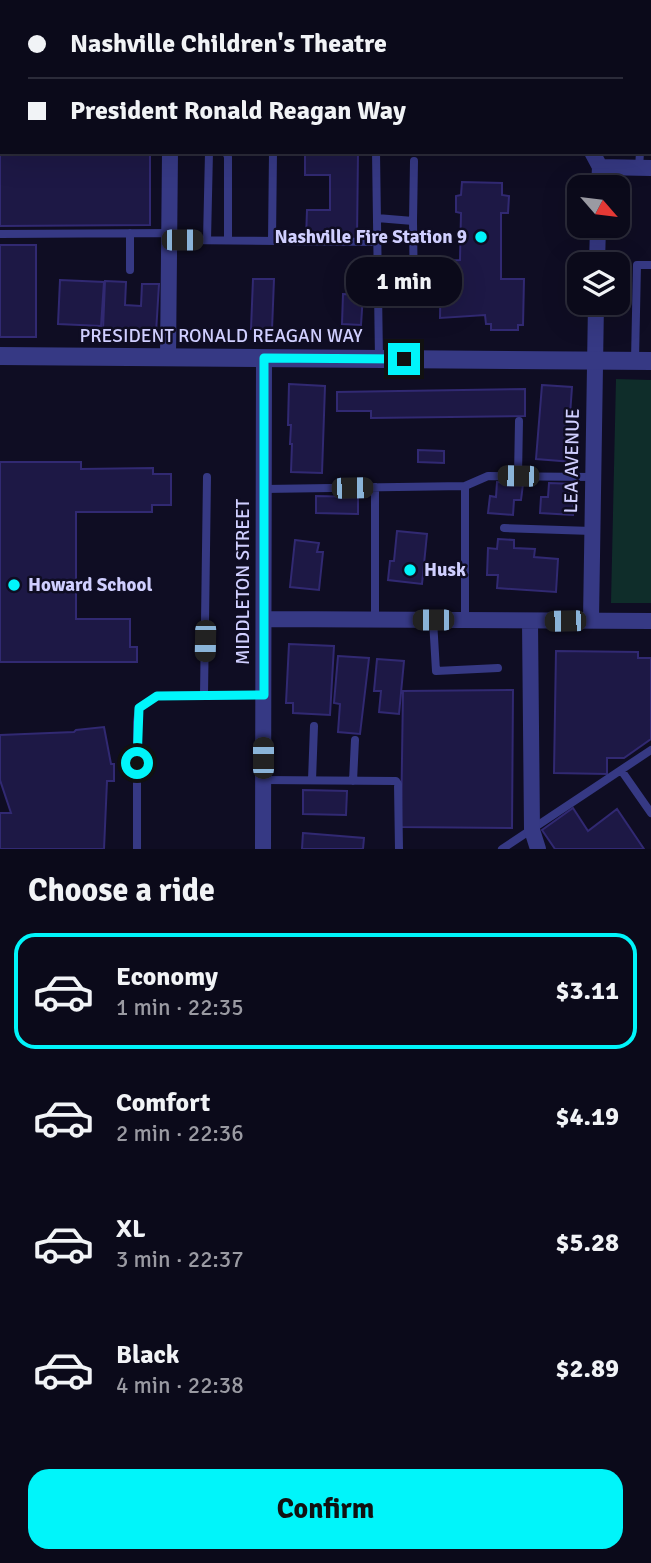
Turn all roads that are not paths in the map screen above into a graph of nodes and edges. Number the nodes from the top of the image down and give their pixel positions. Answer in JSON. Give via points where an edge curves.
{"nodes":[{"id":1,"x":170,"y":154,"type":"edge"},
{"id":2,"x":209,"y":154,"type":"edge"},
{"id":3,"x":227,"y":154,"type":"edge"},
{"id":4,"x":273,"y":154,"type":"edge"},
{"id":5,"x":376,"y":154,"type":"edge"},
{"id":6,"x":593,"y":154,"type":"edge"},
{"id":7,"x":414,"y":161,"type":"dead end"},
{"id":8,"x":643,"y":163,"type":"edge"},
{"id":9,"x":600,"y":167,"type":"junction"},
{"id":10,"x":600,"y":175,"type":"edge"},
{"id":11,"x":377,"y":218,"type":"junction"},
{"id":12,"x":413,"y":220,"type":"junction"},
{"id":13,"x":130,"y":233,"type":"junction"},
{"id":14,"x":170,"y":233,"type":"junction"},
{"id":15,"x":0,"y":234,"type":"edge"},
{"id":16,"x":207,"y":240,"type":"junction"},
{"id":17,"x":228,"y":240,"type":"junction"},
{"id":18,"x":272,"y":240,"type":"junction"},
{"id":19,"x":377,"y":242,"type":"junction"},
{"id":20,"x":651,"y":265,"type":"edge"},
{"id":21,"x":131,"y":270,"type":"dead end"},
{"id":22,"x":414,"y":301,"type":"dead end"},
{"id":23,"x":596,"y":315,"type":"edge"},
{"id":24,"x":0,"y":356,"type":"edge"},
{"id":25,"x":168,"y":358,"type":"junction"},
{"id":26,"x":264,"y":358,"type":"junction"},
{"id":27,"x":379,"y":359,"type":"junction"},
{"id":28,"x":594,"y":360,"type":"junction"},
{"id":29,"x":643,"y":360,"type":"edge"},
{"id":30,"x":519,"y":421,"type":"dead end"},
{"id":31,"x":518,"y":476,"type":"junction"},
{"id":32,"x":207,"y":477,"type":"dead end"},
{"id":33,"x":593,"y":477,"type":"junction"},
{"id":34,"x":466,"y":486,"type":"junction"},
{"id":35,"x":376,"y":487,"type":"junction"},
{"id":36,"x":264,"y":489,"type":"junction"},
{"id":37,"x":505,"y":528,"type":"dead end"},
{"id":38,"x":592,"y":531,"type":"junction"},
{"id":39,"x":264,"y":619,"type":"junction"},
{"id":40,"x":375,"y":620,"type":"junction"},
{"id":41,"x":433,"y":620,"type":"junction"},
{"id":42,"x":591,"y":620,"type":"junction"},
{"id":43,"x":466,"y":621,"type":"junction"},
{"id":44,"x":651,"y":621,"type":"edge"},
{"id":45,"x":530,"y":622,"type":"junction"},
{"id":46,"x":498,"y":668,"type":"dead end"},
{"id":47,"x":204,"y":695,"type":"junction"},
{"id":48,"x":264,"y":695,"type":"junction"},
{"id":49,"x":314,"y":726,"type":"dead end"},
{"id":50,"x":355,"y":740,"type":"dead end"},
{"id":51,"x":651,"y":750,"type":"edge"},
{"id":52,"x":621,"y":770,"type":"junction"},
{"id":53,"x":263,"y":779,"type":"junction"},
{"id":54,"x":312,"y":780,"type":"junction"},
{"id":55,"x":353,"y":781,"type":"junction"},
{"id":56,"x":651,"y":813,"type":"edge"},
{"id":57,"x":532,"y":830,"type":"junction"},
{"id":58,"x":137,"y":849,"type":"edge"},
{"id":59,"x":263,"y":849,"type":"edge"},
{"id":60,"x":399,"y":849,"type":"edge"},
{"id":61,"x":502,"y":849,"type":"edge"},
{"id":62,"x":538,"y":849,"type":"edge"}],
"edges":[{"from":1,"to":14,"type":"street"},
{"from":2,"to":16,"type":"lane"},
{"from":3,"to":17,"type":"lane"},
{"from":4,"to":18,"type":"lane"},
{"from":5,"to":11,"type":"lane"},
{"from":6,"to":9,"type":"street"},
{"from":7,"to":12,"type":"lane"},
{"from":8,"to":9,"type":"street"},
{"from":9,"to":10,"type":"street"},
{"from":11,"to":12,"type":"lane"},
{"from":11,"to":19,"type":"lane"},
{"from":12,"to":22,"type":"lane"},
{"from":13,"to":14,"type":"lane"},
{"from":13,"to":15,"type":"lane"},
{"from":13,"to":21,"type":"lane"},
{"from":14,"to":16,"type":"lane","via":[[182,240]]},
{"from":14,"to":25,"type":"street"},
{"from":16,"to":17,"type":"lane"},
{"from":17,"to":18,"type":"lane"},
{"from":18,"to":19,"type":"lane"},
{"from":19,"to":27,"type":"lane"},
{"from":20,"to":29,"type":"lane","via":[[637,265]]},
{"from":23,"to":28,"type":"street","name":"LEA AVENUE"},
{"from":24,"to":25,"type":"street","name":"PRESIDENT RONALD REAGAN WAY"},
{"from":25,"to":26,"type":"street","name":"PRESIDENT RONALD REAGAN WAY"},
{"from":26,"to":27,"type":"street","name":"PRESIDENT RONALD REAGAN WAY"},
{"from":26,"to":36,"type":"street","name":"MIDDLETON STREET"},
{"from":27,"to":28,"type":"street","name":"PRESIDENT RONALD REAGAN WAY"},
{"from":28,"to":29,"type":"street","name":"PRESIDENT RONALD REAGAN WAY"},
{"from":28,"to":33,"type":"street","name":"LEA AVENUE"},
{"from":30,"to":31,"type":"lane"},
{"from":31,"to":33,"type":"lane"},
{"from":31,"to":34,"type":"lane","via":[[488,476]]},
{"from":32,"to":47,"type":"lane"},
{"from":33,"to":38,"type":"street","name":"LEA AVENUE"},
{"from":34,"to":35,"type":"lane"},
{"from":34,"to":43,"type":"lane"},
{"from":35,"to":36,"type":"lane"},
{"from":35,"to":40,"type":"lane"},
{"from":36,"to":39,"type":"street","name":"MIDDLETON STREET"},
{"from":37,"to":38,"type":"lane"},
{"from":38,"to":42,"type":"street","name":"LEA AVENUE"},
{"from":39,"to":40,"type":"street"},
{"from":39,"to":48,"type":"street","name":"MIDDLETON STREET"},
{"from":40,"to":41,"type":"street"},
{"from":41,"to":43,"type":"street"},
{"from":41,"to":46,"type":"lane","via":[[436,671]]},
{"from":42,"to":44,"type":"street"},
{"from":42,"to":45,"type":"street"},
{"from":43,"to":45,"type":"street"},
{"from":45,"to":57,"type":"street"},
{"from":47,"to":48,"type":"lane"},
{"from":47,"to":58,"type":"lane","via":[[157,696],[139,708]]},
{"from":48,"to":53,"type":"street","name":"MIDDLETON STREET"},
{"from":49,"to":54,"type":"lane"},
{"from":50,"to":55,"type":"lane"},
{"from":51,"to":52,"type":"lane"},
{"from":52,"to":56,"type":"lane"},
{"from":52,"to":57,"type":"lane"},
{"from":53,"to":54,"type":"lane"},
{"from":53,"to":59,"type":"street","name":"MIDDLETON STREET"},
{"from":54,"to":55,"type":"lane"},
{"from":55,"to":60,"type":"lane","via":[[396,781]]},
{"from":57,"to":61,"type":"lane"},
{"from":57,"to":62,"type":"street"}]}
